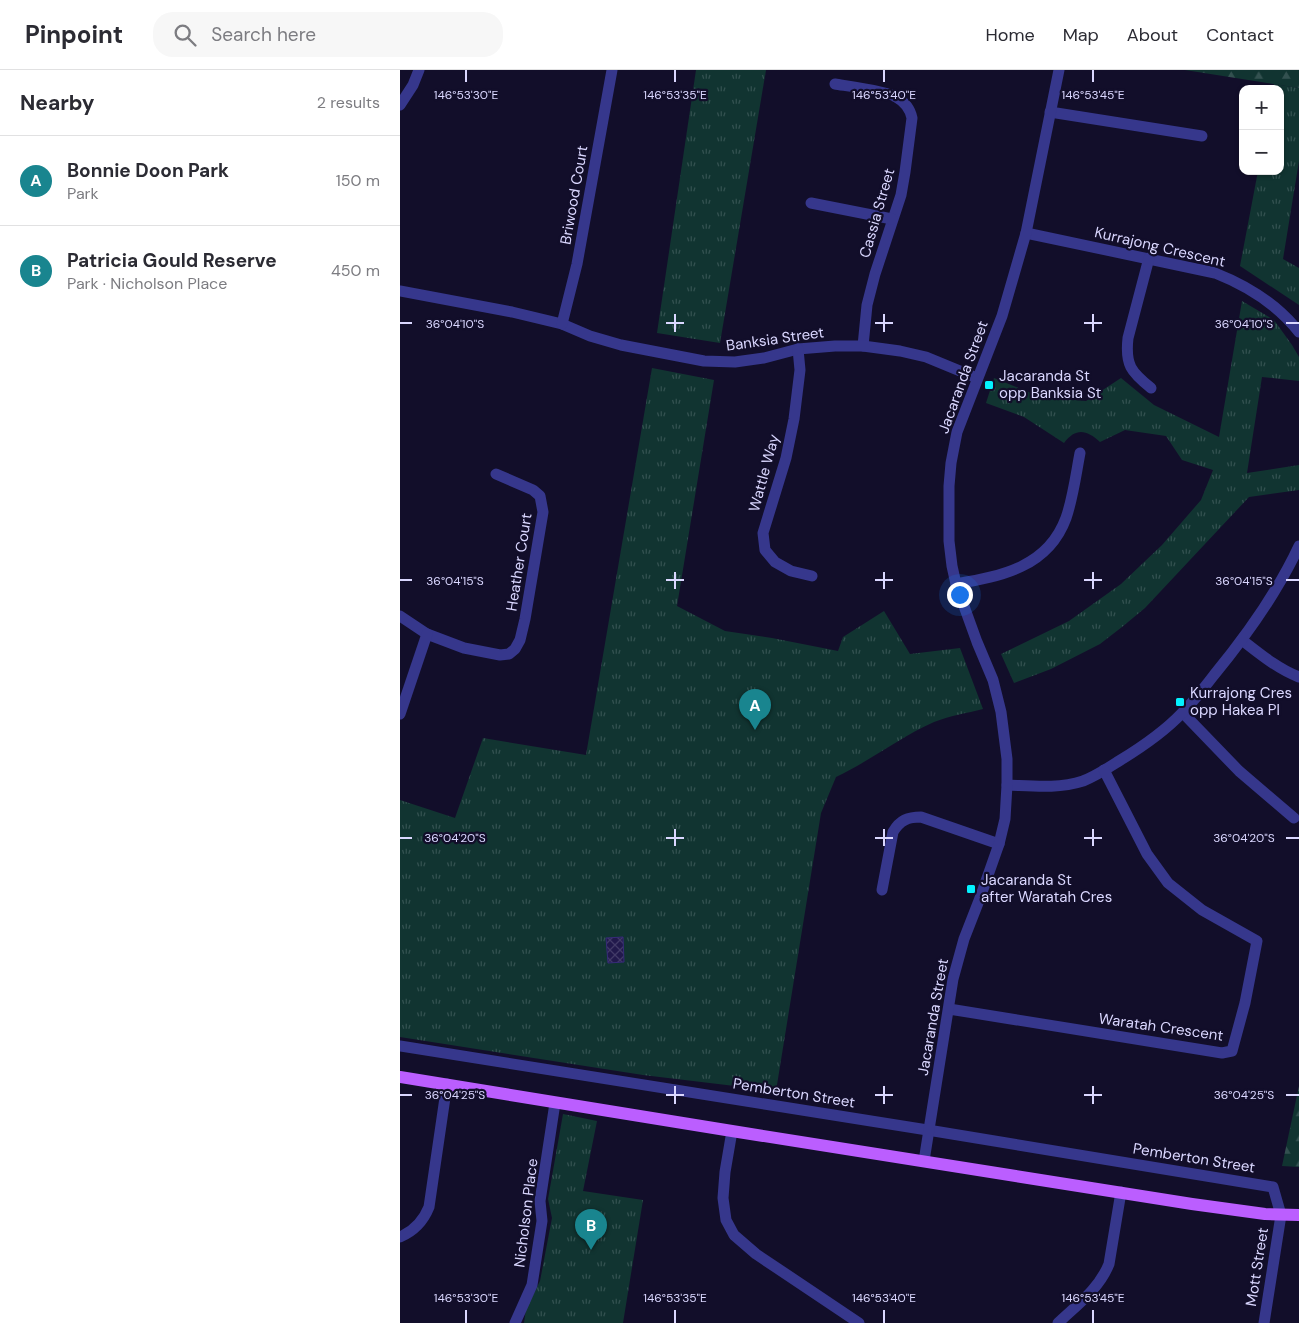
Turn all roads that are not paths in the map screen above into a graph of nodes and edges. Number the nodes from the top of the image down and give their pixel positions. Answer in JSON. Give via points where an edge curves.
{"nodes":[{"id":1,"x":419,"y":70,"type":"edge"},
{"id":2,"x":612,"y":70,"type":"edge"},
{"id":3,"x":1059,"y":70,"type":"edge"},
{"id":4,"x":835,"y":84,"type":"dead end"},
{"id":5,"x":400,"y":105,"type":"edge"},
{"id":6,"x":1050,"y":112,"type":"junction"},
{"id":7,"x":1202,"y":136,"type":"dead end"},
{"id":8,"x":811,"y":203,"type":"dead end"},
{"id":9,"x":892,"y":219,"type":"junction"},
{"id":10,"x":1026,"y":234,"type":"junction"},
{"id":11,"x":1148,"y":258,"type":"junction"},
{"id":12,"x":400,"y":291,"type":"edge"},
{"id":13,"x":562,"y":324,"type":"junction"},
{"id":14,"x":1299,"y":332,"type":"edge"},
{"id":15,"x":862,"y":346,"type":"junction"},
{"id":16,"x":798,"y":349,"type":"junction"},
{"id":17,"x":977,"y":378,"type":"junction"},
{"id":18,"x":1151,"y":388,"type":"dead end"},
{"id":19,"x":1080,"y":453,"type":"dead end"},
{"id":20,"x":496,"y":474,"type":"dead end"},
{"id":21,"x":1299,"y":546,"type":"edge"},
{"id":22,"x":812,"y":576,"type":"dead end"},
{"id":23,"x":956,"y":584,"type":"junction"},
{"id":24,"x":400,"y":616,"type":"edge"},
{"id":25,"x":427,"y":634,"type":"junction"},
{"id":26,"x":1242,"y":640,"type":"junction"},
{"id":27,"x":1299,"y":677,"type":"edge"},
{"id":28,"x":1182,"y":713,"type":"junction"},
{"id":29,"x":400,"y":714,"type":"edge"},
{"id":30,"x":1104,"y":770,"type":"junction"},
{"id":31,"x":1008,"y":785,"type":"junction"},
{"id":32,"x":1294,"y":818,"type":"dead end"},
{"id":33,"x":999,"y":844,"type":"junction"},
{"id":34,"x":882,"y":890,"type":"dead end"},
{"id":35,"x":949,"y":1009,"type":"junction"},
{"id":36,"x":400,"y":1046,"type":"edge"},
{"id":37,"x":400,"y":1077,"type":"edge"},
{"id":38,"x":447,"y":1084,"type":"junction"},
{"id":39,"x":555,"y":1103,"type":"junction"},
{"id":40,"x":929,"y":1131,"type":"junction"},
{"id":41,"x":732,"y":1132,"type":"junction"},
{"id":42,"x":924,"y":1161,"type":"junction"},
{"id":43,"x":1121,"y":1192,"type":"junction"},
{"id":44,"x":1299,"y":1214,"type":"edge"},
{"id":45,"x":1281,"y":1215,"type":"junction"},
{"id":46,"x":400,"y":1237,"type":"edge"},
{"id":47,"x":515,"y":1323,"type":"edge"},
{"id":48,"x":859,"y":1323,"type":"edge"},
{"id":49,"x":1058,"y":1323,"type":"edge"},
{"id":50,"x":1264,"y":1323,"type":"edge"}],
"edges":[{"from":1,"to":5,"type":"street"},
{"from":2,"to":13,"type":"street","name":"Briwood Court","via":[[577,264]]},
{"from":3,"to":6,"type":"street","name":"Jacaranda Street"},
{"from":4,"to":9,"type":"street","name":"Cassia Street","via":[[894,95],[910,110],[912,118],[905,172]]},
{"from":6,"to":7,"type":"street"},
{"from":6,"to":10,"type":"street","name":"Jacaranda Street"},
{"from":8,"to":9,"type":"street"},
{"from":9,"to":15,"type":"street","name":"Cassia Street","via":[[868,305]]},
{"from":10,"to":11,"type":"street","name":"Kurrajong Crescent"},
{"from":10,"to":17,"type":"street","name":"Jacaranda Street","via":[[1002,316]]},
{"from":11,"to":14,"type":"street","name":"Kurrajong Crescent","via":[[1196,268],[1237,282],[1270,303]]},
{"from":11,"to":18,"type":"street","via":[[1126,352],[1134,374]]},
{"from":12,"to":13,"type":"street","name":"Banksia Street"},
{"from":13,"to":16,"type":"street","name":"Banksia Street","via":[[621,345],[704,360],[734,362]]},
{"from":15,"to":16,"type":"street","name":"Banksia Street"},
{"from":15,"to":17,"type":"street","name":"Banksia Street","via":[[926,357]]},
{"from":16,"to":22,"type":"street","name":"Wattle Way","via":[[800,370],[794,419],[786,458],[763,533],[765,550],[776,562],[791,572]]},
{"from":17,"to":23,"type":"street","name":"Jacaranda Street","via":[[957,432],[948,486]]},
{"from":19,"to":23,"type":"street","via":[[1066,518],[1054,540],[1038,558],[999,576]]},
{"from":20,"to":25,"type":"street","name":"Heather Court","via":[[534,490],[540,496],[543,512],[520,640],[509,654],[500,655],[464,648]]},
{"from":21,"to":26,"type":"street","via":[[1270,600]]},
{"from":23,"to":31,"type":"street","name":"Jacaranda Street","via":[[1002,712]]},
{"from":24,"to":25,"type":"street"},
{"from":25,"to":29,"type":"street"},
{"from":26,"to":27,"type":"street","via":[[1270,662]]},
{"from":26,"to":28,"type":"street"},
{"from":28,"to":30,"type":"street","via":[[1148,742]]},
{"from":28,"to":32,"type":"street","via":[[1239,771]]},
{"from":30,"to":31,"type":"street","via":[[1082,781],[1058,786]]},
{"from":30,"to":35,"type":"street","name":"Waratah Crescent","via":[[1147,854],[1168,883],[1202,910],[1257,941],[1232,1051],[1222,1053]]},
{"from":31,"to":33,"type":"street","name":"Jacaranda Street"},
{"from":33,"to":34,"type":"street","via":[[921,817],[902,821],[893,832]]},
{"from":33,"to":35,"type":"street","name":"Jacaranda Street","via":[[957,960]]},
{"from":35,"to":40,"type":"street","name":"Jacaranda Street"},
{"from":36,"to":40,"type":"street","name":"Pemberton Street"},
{"from":37,"to":38,"type":"main road"},
{"from":38,"to":39,"type":"main road"},
{"from":38,"to":46,"type":"street","via":[[428,1207],[415,1228]]},
{"from":39,"to":41,"type":"main road"},
{"from":39,"to":47,"type":"street","name":"Nicholson Place","via":[[540,1201],[542,1221],[532,1285]]},
{"from":40,"to":42,"type":"street","name":"Jacaranda Street"},
{"from":40,"to":45,"type":"street","name":"Pemberton Street","via":[[1273,1187]]},
{"from":41,"to":42,"type":"main road"},
{"from":41,"to":48,"type":"street","via":[[723,1198],[726,1220],[734,1235],[756,1254]]},
{"from":42,"to":43,"type":"main road"},
{"from":43,"to":45,"type":"main road"},
{"from":43,"to":49,"type":"street","via":[[1105,1275],[1096,1288]]},
{"from":44,"to":45,"type":"main road"},
{"from":45,"to":50,"type":"street","name":"Mott Street"}]}
